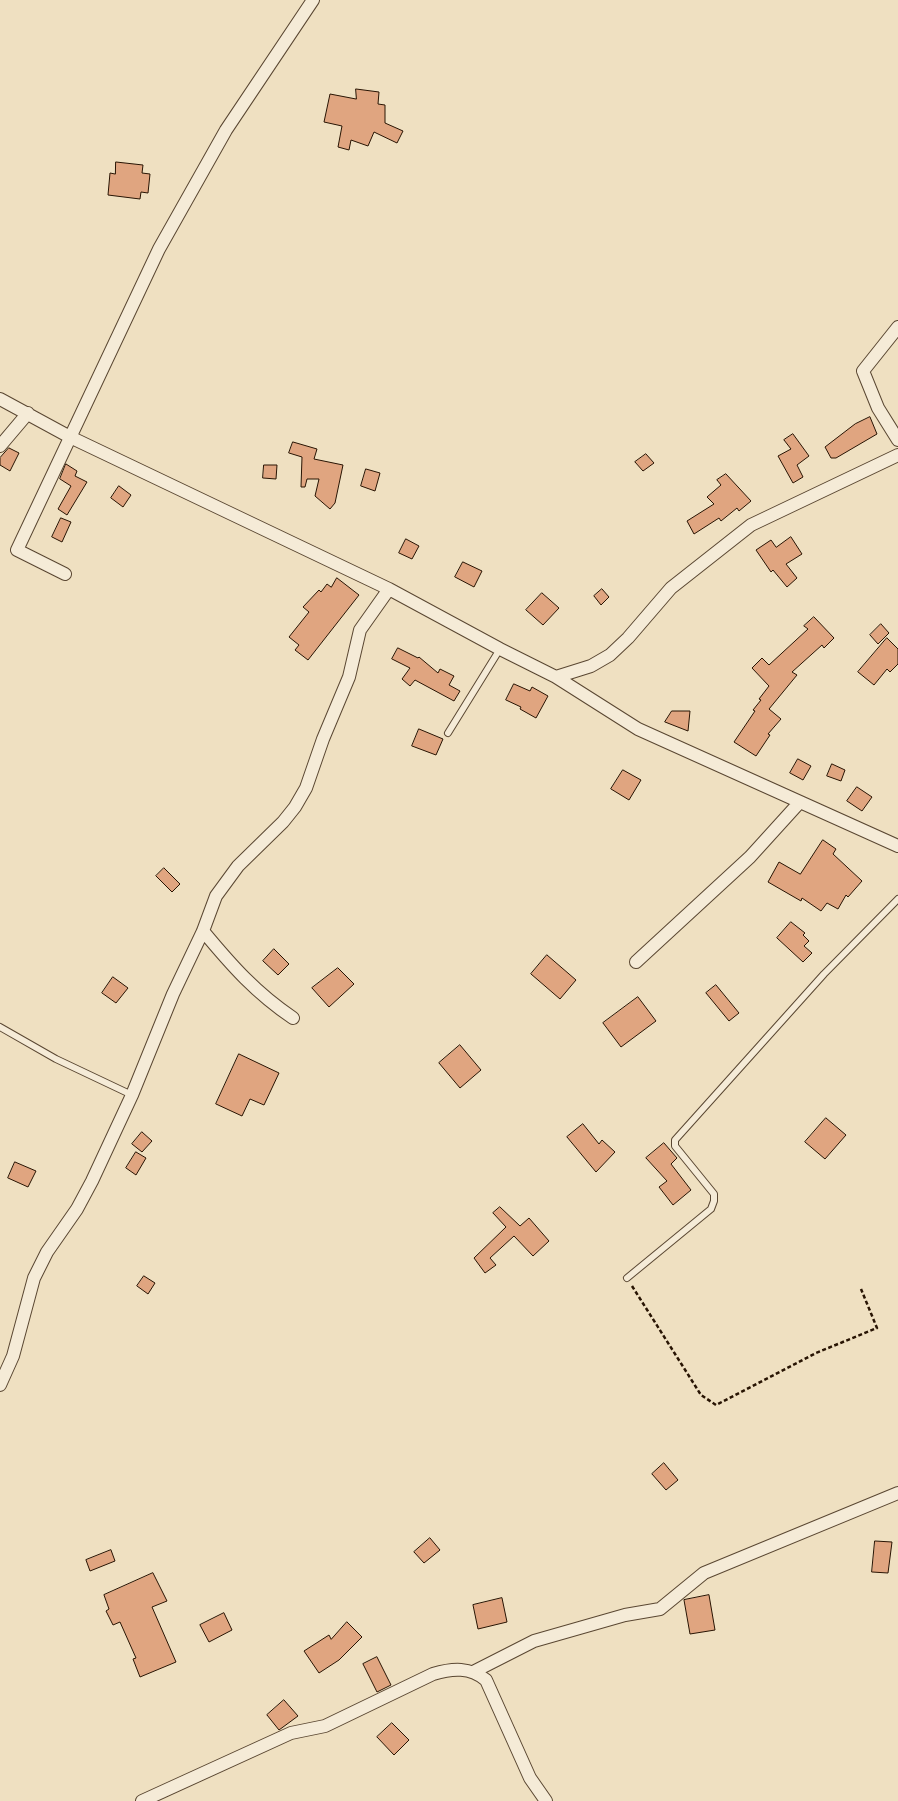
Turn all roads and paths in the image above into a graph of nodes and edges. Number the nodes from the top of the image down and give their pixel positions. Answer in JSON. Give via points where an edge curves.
{"nodes":[{"id":1,"x":313,"y":0,"type":"edge"},
{"id":2,"x":898,"y":327,"type":"edge"},
{"id":3,"x":0,"y":399,"type":"edge"},
{"id":4,"x":28,"y":412,"type":"junction"},
{"id":5,"x":70,"y":437,"type":"junction"},
{"id":6,"x":898,"y":440,"type":"edge"},
{"id":7,"x":0,"y":446,"type":"edge"},
{"id":8,"x":898,"y":456,"type":"edge"},
{"id":9,"x":65,"y":574,"type":"dead end"},
{"id":10,"x":388,"y":589,"type":"junction"},
{"id":11,"x":500,"y":649,"type":"junction"},
{"id":12,"x":556,"y":677,"type":"junction"},
{"id":13,"x":448,"y":733,"type":"dead end"},
{"id":14,"x":799,"y":803,"type":"junction"},
{"id":15,"x":898,"y":846,"type":"edge"},
{"id":16,"x":898,"y":900,"type":"edge"},
{"id":17,"x":203,"y":931,"type":"junction"},
{"id":18,"x":636,"y":962,"type":"dead end"},
{"id":19,"x":293,"y":1018,"type":"dead end"},
{"id":20,"x":0,"y":1027,"type":"edge"},
{"id":21,"x":132,"y":1095,"type":"junction"},
{"id":22,"x":627,"y":1278,"type":"joint"},
{"id":23,"x":861,"y":1289,"type":"dead end"},
{"id":24,"x":0,"y":1385,"type":"edge"},
{"id":25,"x":898,"y":1493,"type":"edge"},
{"id":26,"x":475,"y":1671,"type":"junction"},
{"id":27,"x":142,"y":1801,"type":"edge"},
{"id":28,"x":546,"y":1801,"type":"edge"}],
"edges":[{"from":1,"to":5,"type":"street","via":[[226,130],[170,228]]},
{"from":2,"to":6,"type":"street","via":[[863,371],[878,408]]},
{"from":3,"to":4,"type":"street"},
{"from":4,"to":5,"type":"street"},
{"from":4,"to":7,"type":"street"},
{"from":5,"to":9,"type":"street","via":[[17,550]]},
{"from":5,"to":10,"type":"street"},
{"from":8,"to":12,"type":"street","via":[[751,525],[671,588],[610,655],[591,666]]},
{"from":10,"to":11,"type":"street"},
{"from":10,"to":17,"type":"street","via":[[360,630],[349,677],[306,788],[283,822],[226,880],[216,896]]},
{"from":11,"to":12,"type":"street"},
{"from":11,"to":13,"type":"lane"},
{"from":12,"to":14,"type":"street","via":[[638,729]]},
{"from":14,"to":15,"type":"street"},
{"from":14,"to":18,"type":"street","via":[[750,857]]},
{"from":16,"to":22,"type":"lane","via":[[824,974],[675,1140],[675,1146],[714,1194],[714,1202],[697,1222]]},
{"from":17,"to":19,"type":"street","via":[[250,985]]},
{"from":17,"to":21,"type":"street","via":[[173,994]]},
{"from":20,"to":21,"type":"lane","via":[[56,1059]]},
{"from":21,"to":24,"type":"street","via":[[92,1182],[34,1278],[13,1356]]},
{"from":22,"to":23,"type":"path","via":[[702,1395],[716,1405],[816,1353],[877,1328]]},
{"from":25,"to":26,"type":"street","via":[[704,1573],[660,1609],[625,1615],[534,1641]]},
{"from":26,"to":27,"type":"street","via":[[449,1670],[433,1674],[325,1726],[291,1733]]},
{"from":26,"to":28,"type":"street","via":[[486,1680],[530,1778]]}]}
